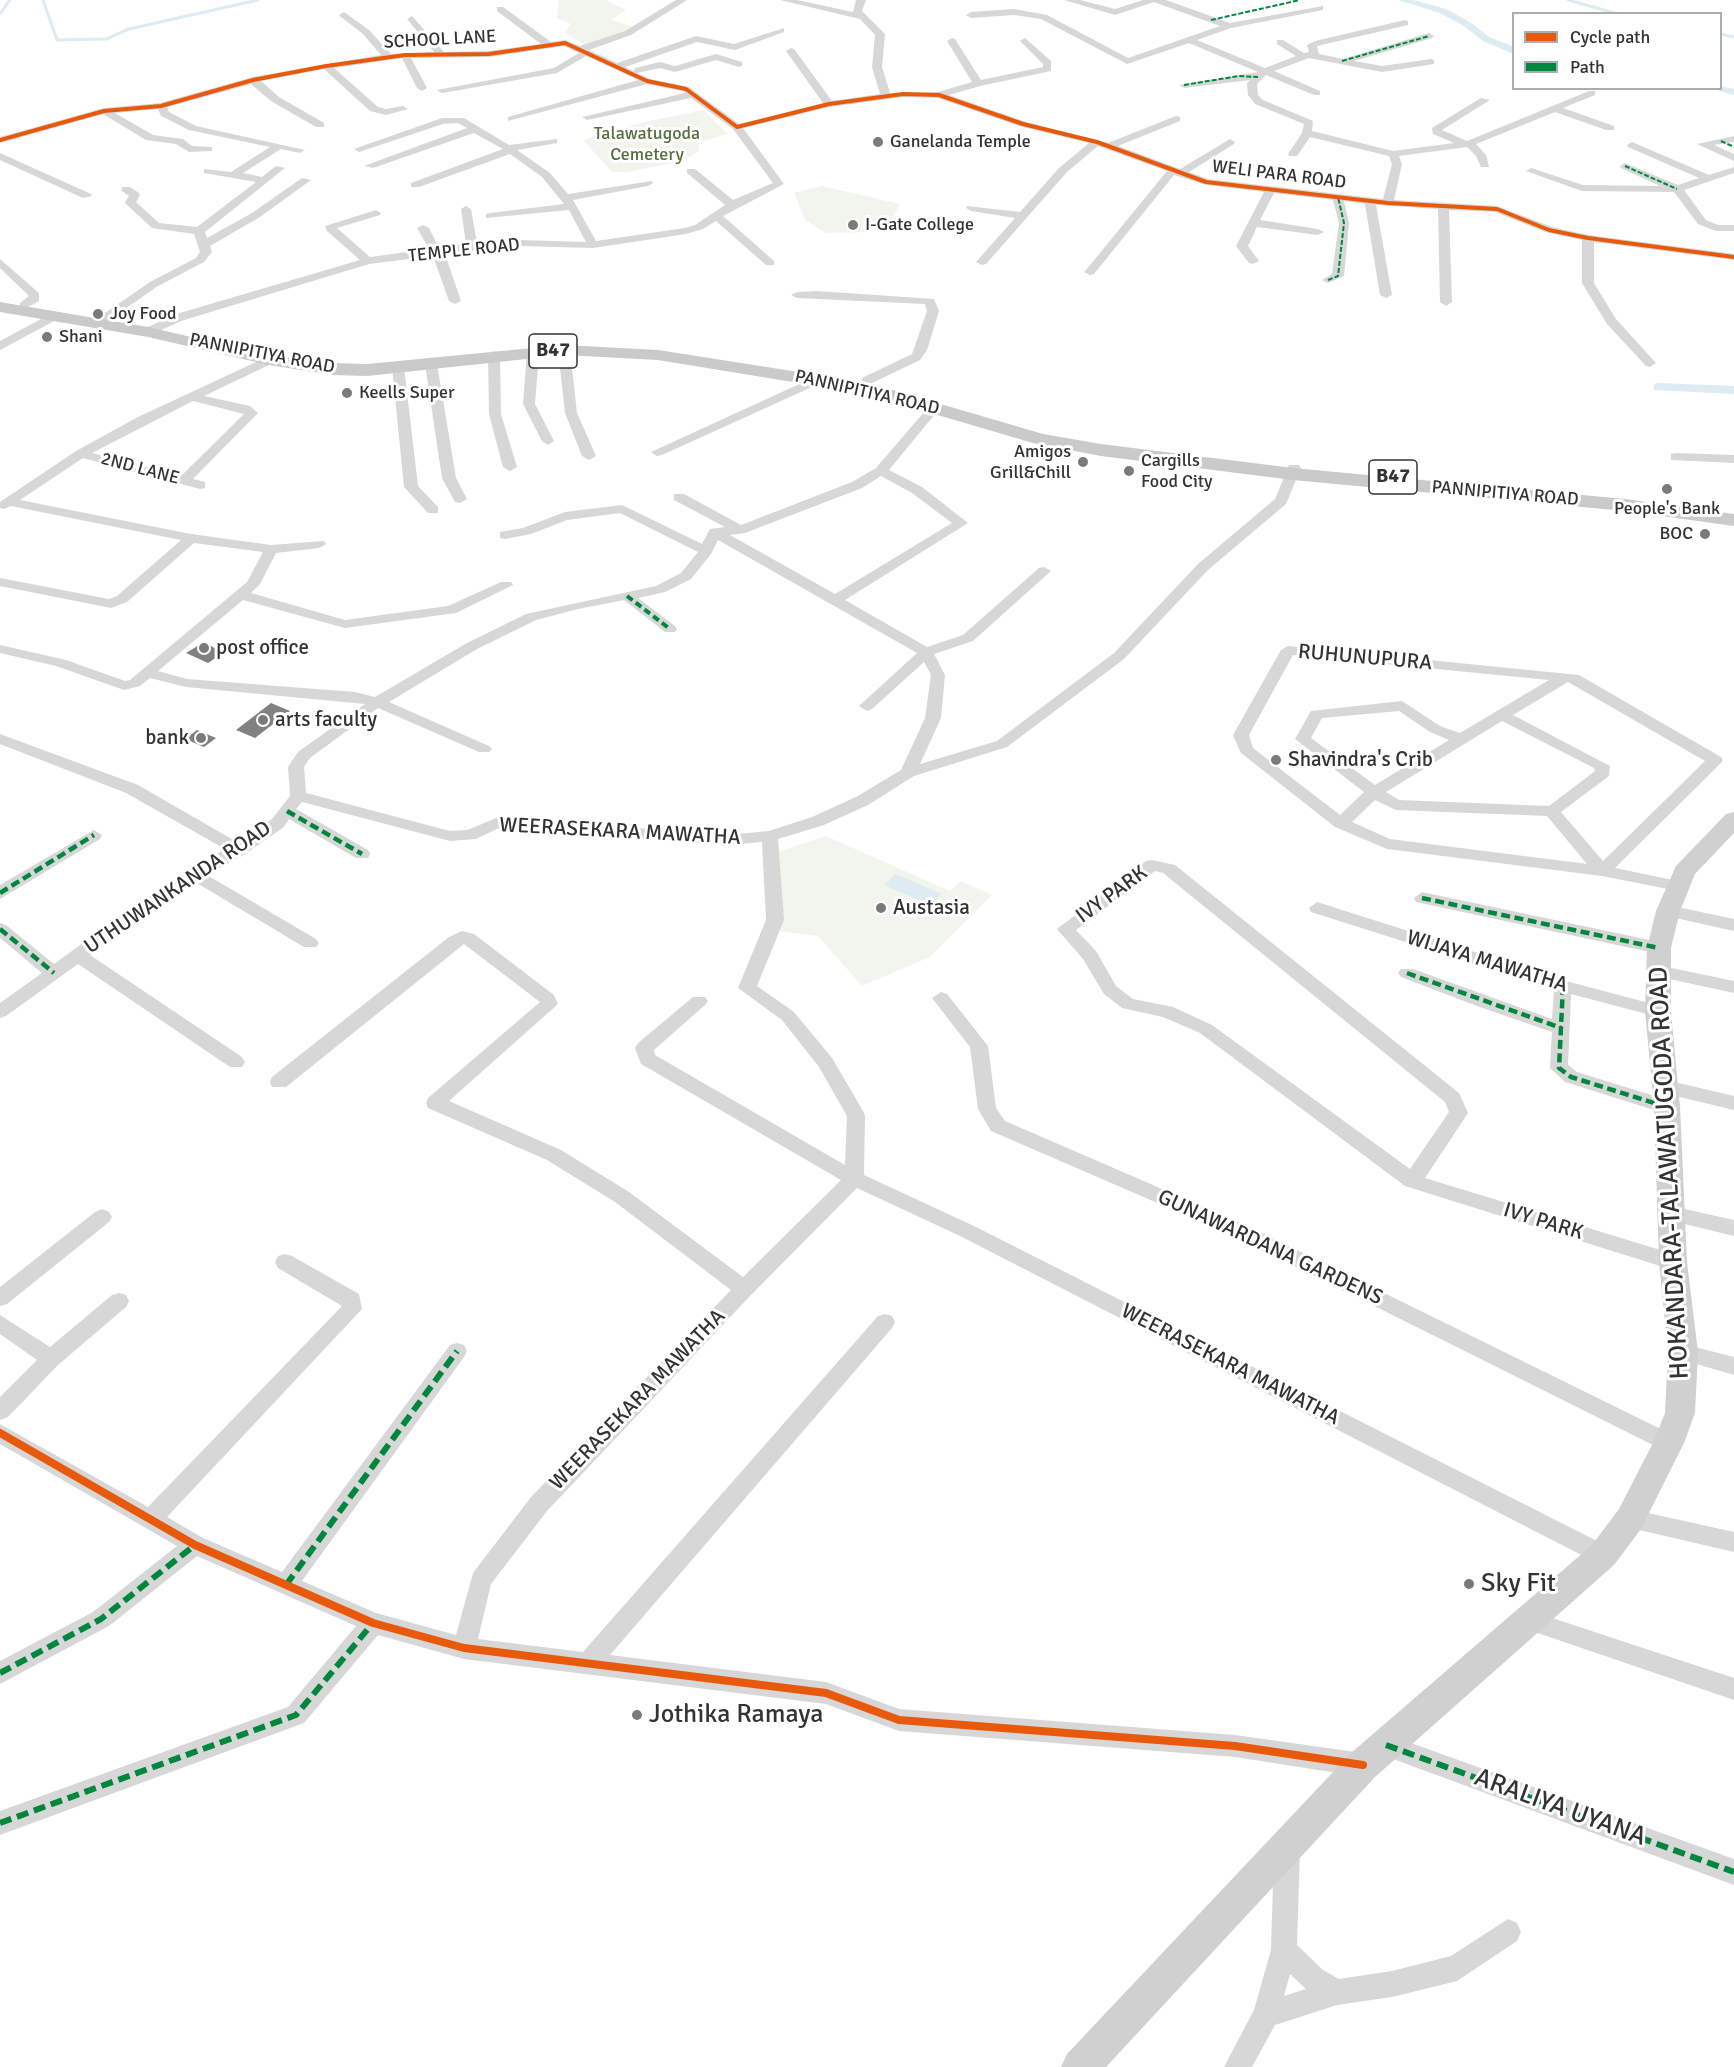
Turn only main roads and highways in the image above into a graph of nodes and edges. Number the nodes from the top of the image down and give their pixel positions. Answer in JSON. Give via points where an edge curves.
{"nodes":[{"id":1,"x":0,"y":301,"type":"edge"},
{"id":2,"x":0,"y":306,"type":"edge"},
{"id":3,"x":102,"y":321,"type":"junction"},
{"id":4,"x":152,"y":329,"type":"junction"},
{"id":5,"x":1294,"y":471,"type":"junction"},
{"id":6,"x":1734,"y":513,"type":"edge"},
{"id":7,"x":1734,"y":520,"type":"edge"},
{"id":8,"x":1734,"y":819,"type":"edge"},
{"id":9,"x":1080,"y":2067,"type":"edge"}],
"edges":[{"from":1,"to":3,"type":"main road","name":"PANNIPITIYA ROAD","number":"B47"},
{"from":2,"to":3,"type":"main road","name":"PANNIPITIYA ROAD","number":"B47"},
{"from":3,"to":4,"type":"main road","name":"PANNIPITIYA ROAD","number":"B47"},
{"from":4,"to":5,"type":"main road","name":"PANNIPITIYA ROAD","number":"B47","via":[[338,362],[397,361],[563,344],[662,350],[866,381],[1052,434],[1104,444]]},
{"from":4,"to":5,"type":"main road","name":"PANNIPITIYA ROAD","number":"B47","via":[[269,360],[333,369],[398,367],[564,350],[658,355],[819,379],[1050,441]]},
{"from":5,"to":6,"type":"main road","name":"PANNIPITIYA ROAD","number":"B47","via":[[1625,498]]},
{"from":5,"to":7,"type":"main road","name":"PANNIPITIYA ROAD","number":"B47"},
{"from":8,"to":9,"type":"main road","name":"HOKANDARA-TALAWATUGODA ROAD","via":[[1684,872],[1673,898],[1658,960],[1673,1262],[1683,1352],[1680,1413],[1630,1519],[1603,1555],[1363,1765]]}]}
